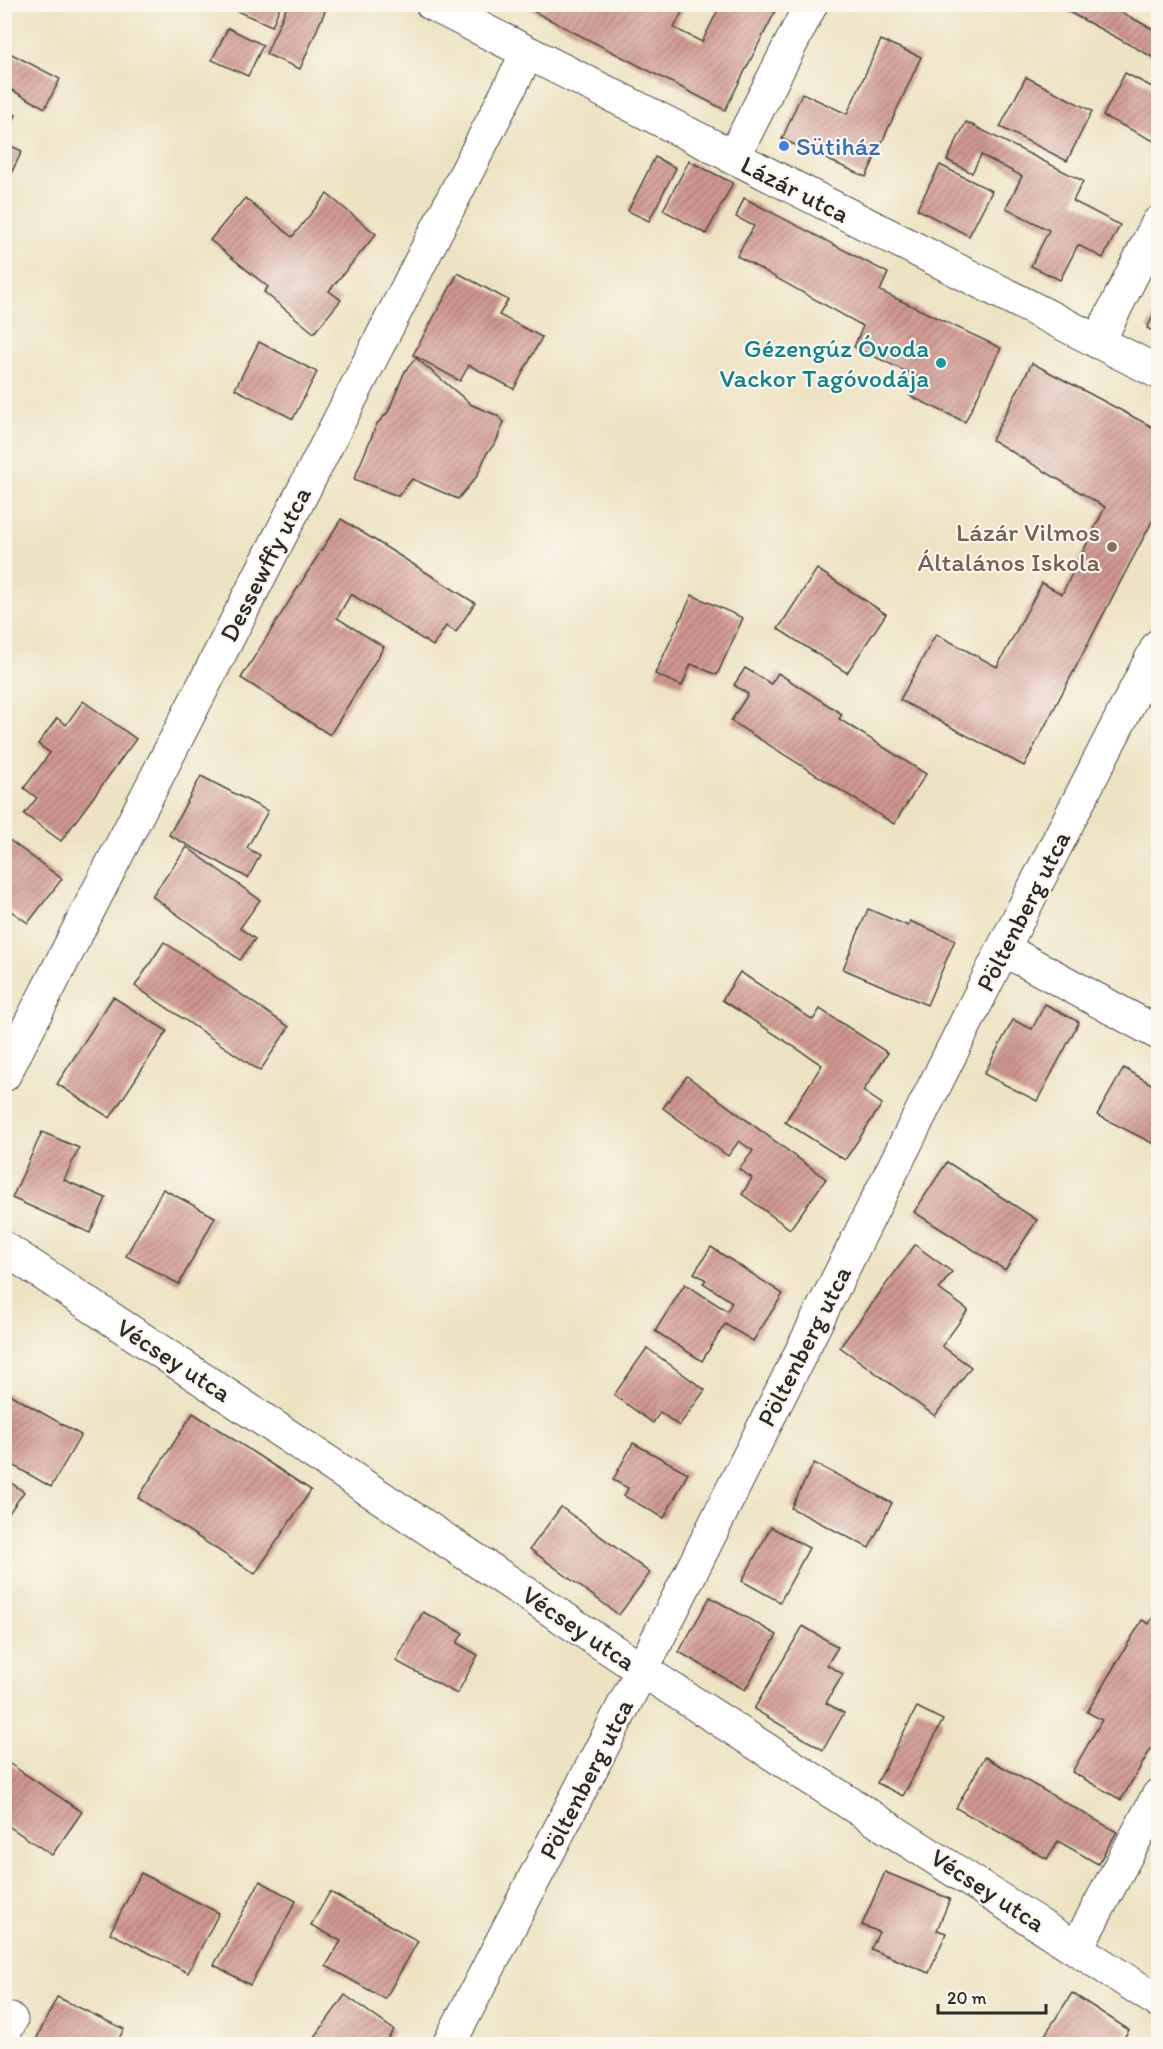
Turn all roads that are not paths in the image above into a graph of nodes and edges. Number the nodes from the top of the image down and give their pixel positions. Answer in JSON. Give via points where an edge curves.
{"nodes":[{"id":1,"x":432,"y":4,"type":"edge"},
{"id":2,"x":811,"y":4,"type":"edge"},
{"id":3,"x":526,"y":54,"type":"junction"},
{"id":4,"x":733,"y":158,"type":"junction"},
{"id":5,"x":1158,"y":223,"type":"edge"},
{"id":6,"x":1098,"y":342,"type":"junction"},
{"id":7,"x":1158,"y":372,"type":"edge"},
{"id":8,"x":1158,"y":646,"type":"edge"},
{"id":9,"x":1003,"y":949,"type":"junction"},
{"id":10,"x":1158,"y":1033,"type":"edge"},
{"id":11,"x":4,"y":1075,"type":"edge"},
{"id":12,"x":4,"y":1248,"type":"edge"},
{"id":13,"x":642,"y":1670,"type":"junction"},
{"id":14,"x":1158,"y":1796,"type":"edge"},
{"id":15,"x":1077,"y":1947,"type":"junction"},
{"id":16,"x":1158,"y":2001,"type":"edge"},
{"id":17,"x":450,"y":2044,"type":"edge"}],
"edges":[{"from":1,"to":3,"type":"street","name":"Lázár utca"},
{"from":2,"to":4,"type":"street"},
{"from":3,"to":4,"type":"street","name":"Lázár utca"},
{"from":3,"to":11,"type":"street","name":"Dessewffy utca"},
{"from":4,"to":6,"type":"street","name":"Lázár utca"},
{"from":5,"to":6,"type":"street"},
{"from":6,"to":7,"type":"street","name":"Lázár utca"},
{"from":8,"to":9,"type":"street","name":"Pöltenberg utca"},
{"from":9,"to":10,"type":"street"},
{"from":9,"to":13,"type":"street","name":"Pöltenberg utca"},
{"from":12,"to":13,"type":"street","name":"Vécsey utca"},
{"from":13,"to":15,"type":"street","name":"Vécsey utca"},
{"from":13,"to":17,"type":"street","name":"Pöltenberg utca"},
{"from":14,"to":15,"type":"street"},
{"from":15,"to":16,"type":"street","name":"Vécsey utca"}]}
